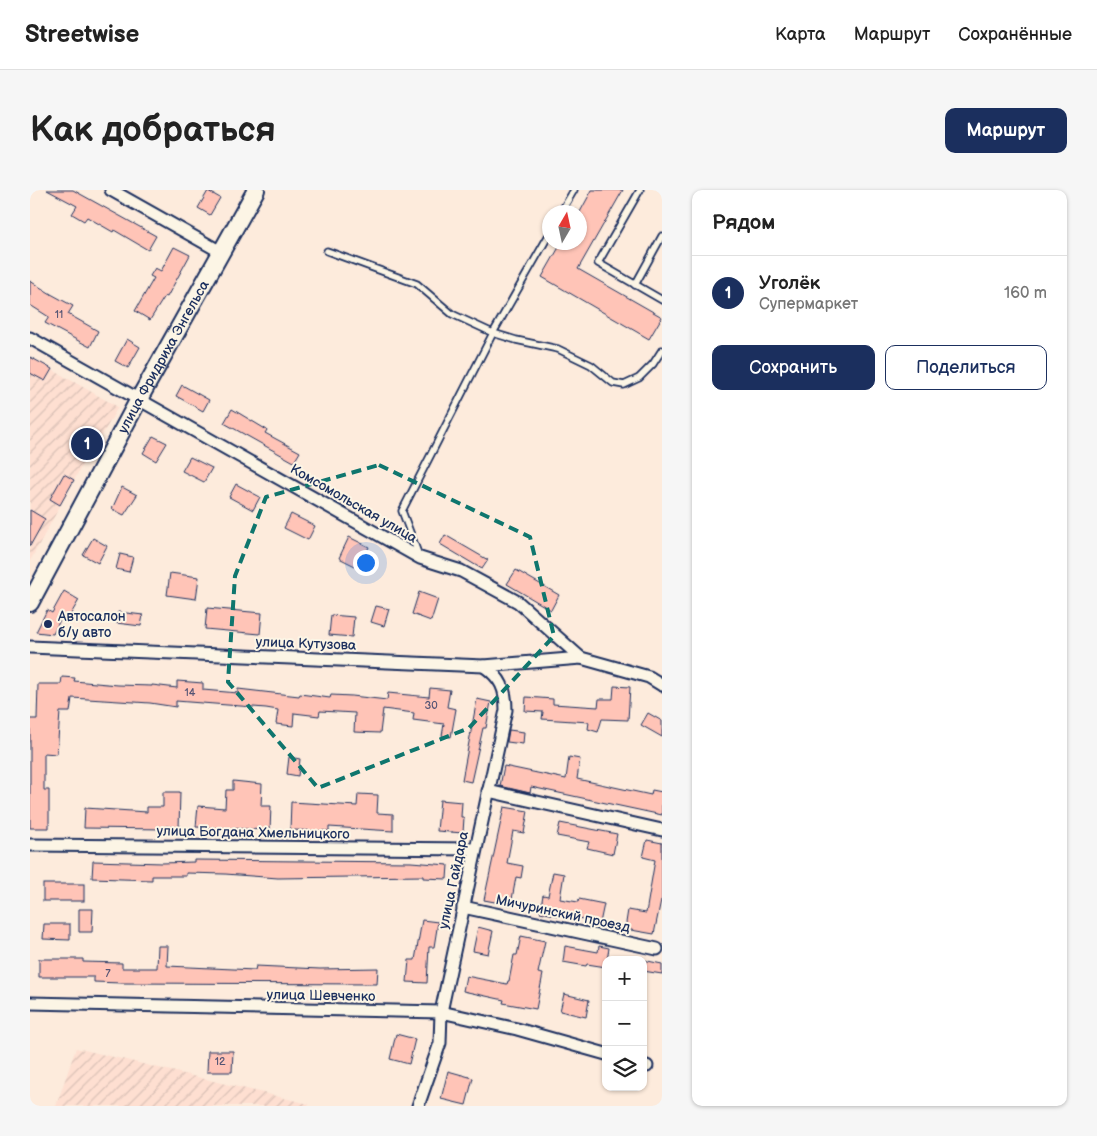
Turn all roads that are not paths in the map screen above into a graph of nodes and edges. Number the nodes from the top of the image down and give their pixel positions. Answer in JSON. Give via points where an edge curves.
{"nodes":[{"id":1,"x":111,"y":190,"type":"edge"},
{"id":2,"x":256,"y":190,"type":"edge"},
{"id":3,"x":574,"y":190,"type":"edge"},
{"id":4,"x":640,"y":190,"type":"edge"},
{"id":5,"x":566,"y":205,"type":"edge"},
{"id":6,"x":662,"y":236,"type":"edge"},
{"id":7,"x":542,"y":248,"type":"edge"},
{"id":8,"x":327,"y":251,"type":"dead end"},
{"id":9,"x":221,"y":252,"type":"junction"},
{"id":10,"x":635,"y":284,"type":"junction"},
{"id":11,"x":662,"y":300,"type":"edge"},
{"id":12,"x":493,"y":333,"type":"junction"},
{"id":13,"x":30,"y":338,"type":"edge"},
{"id":14,"x":662,"y":350,"type":"edge"},
{"id":15,"x":139,"y":399,"type":"junction"},
{"id":16,"x":420,"y":558,"type":"junction"},
{"id":17,"x":30,"y":603,"type":"edge"},
{"id":18,"x":30,"y":647,"type":"edge"},
{"id":19,"x":581,"y":658,"type":"junction"},
{"id":20,"x":484,"y":666,"type":"junction"},
{"id":21,"x":662,"y":685,"type":"edge"},
{"id":22,"x":488,"y":791,"type":"junction"},
{"id":23,"x":662,"y":830,"type":"edge"},
{"id":24,"x":30,"y":845,"type":"edge"},
{"id":25,"x":475,"y":849,"type":"junction"},
{"id":26,"x":463,"y":907,"type":"junction"},
{"id":27,"x":659,"y":948,"type":"edge"},
{"id":28,"x":30,"y":1003,"type":"edge"},
{"id":29,"x":441,"y":1012,"type":"junction"},
{"id":30,"x":602,"y":1053,"type":"edge"},
{"id":31,"x":418,"y":1106,"type":"edge"}],
"edges":[{"from":1,"to":9,"type":"street"},
{"from":2,"to":9,"type":"main road","name":"улица Фридриха Энгельса"},
{"from":3,"to":5,"type":"lane"},
{"from":4,"to":10,"type":"lane","via":[[598,263]]},
{"from":6,"to":10,"type":"lane"},
{"from":7,"to":12,"type":"lane"},
{"from":8,"to":12,"type":"lane","via":[[417,284],[452,314]]},
{"from":9,"to":15,"type":"main road","name":"улица Фридриха Энгельса"},
{"from":10,"to":11,"type":"lane"},
{"from":12,"to":14,"type":"lane","via":[[558,349],[591,365],[614,384],[624,385],[638,378]]},
{"from":12,"to":16,"type":"lane","via":[[402,510]]},
{"from":13,"to":15,"type":"street","name":"Комсомольская улица"},
{"from":15,"to":16,"type":"street","name":"Комсомольская улица"},
{"from":15,"to":17,"type":"main road","name":"улица Фридриха Энгельса"},
{"from":16,"to":19,"type":"street","name":"Комсомольская улица","via":[[461,570],[518,602]]},
{"from":18,"to":20,"type":"street","name":"улица Кутузова"},
{"from":19,"to":20,"type":"street","name":"улица Кутузова"},
{"from":19,"to":21,"type":"street","name":"Комсомольская улица","via":[[649,677]]},
{"from":20,"to":22,"type":"street","name":"улица Гайдара","via":[[496,675],[506,697]]},
{"from":22,"to":23,"type":"street"},
{"from":22,"to":25,"type":"street","name":"улица Гайдара"},
{"from":24,"to":25,"type":"street","name":"улица Богдана Хмельницкого"},
{"from":25,"to":26,"type":"street","name":"улица Гайдара"},
{"from":26,"to":27,"type":"street","name":"Мичуринский проезд"},
{"from":26,"to":29,"type":"street","name":"улица Гайдара"},
{"from":28,"to":29,"type":"street","name":"улица Шевченко"},
{"from":29,"to":30,"type":"street","name":"улица Шевченко"},
{"from":29,"to":31,"type":"street","name":"улица Гайдара","via":[[440,1043]]}]}
